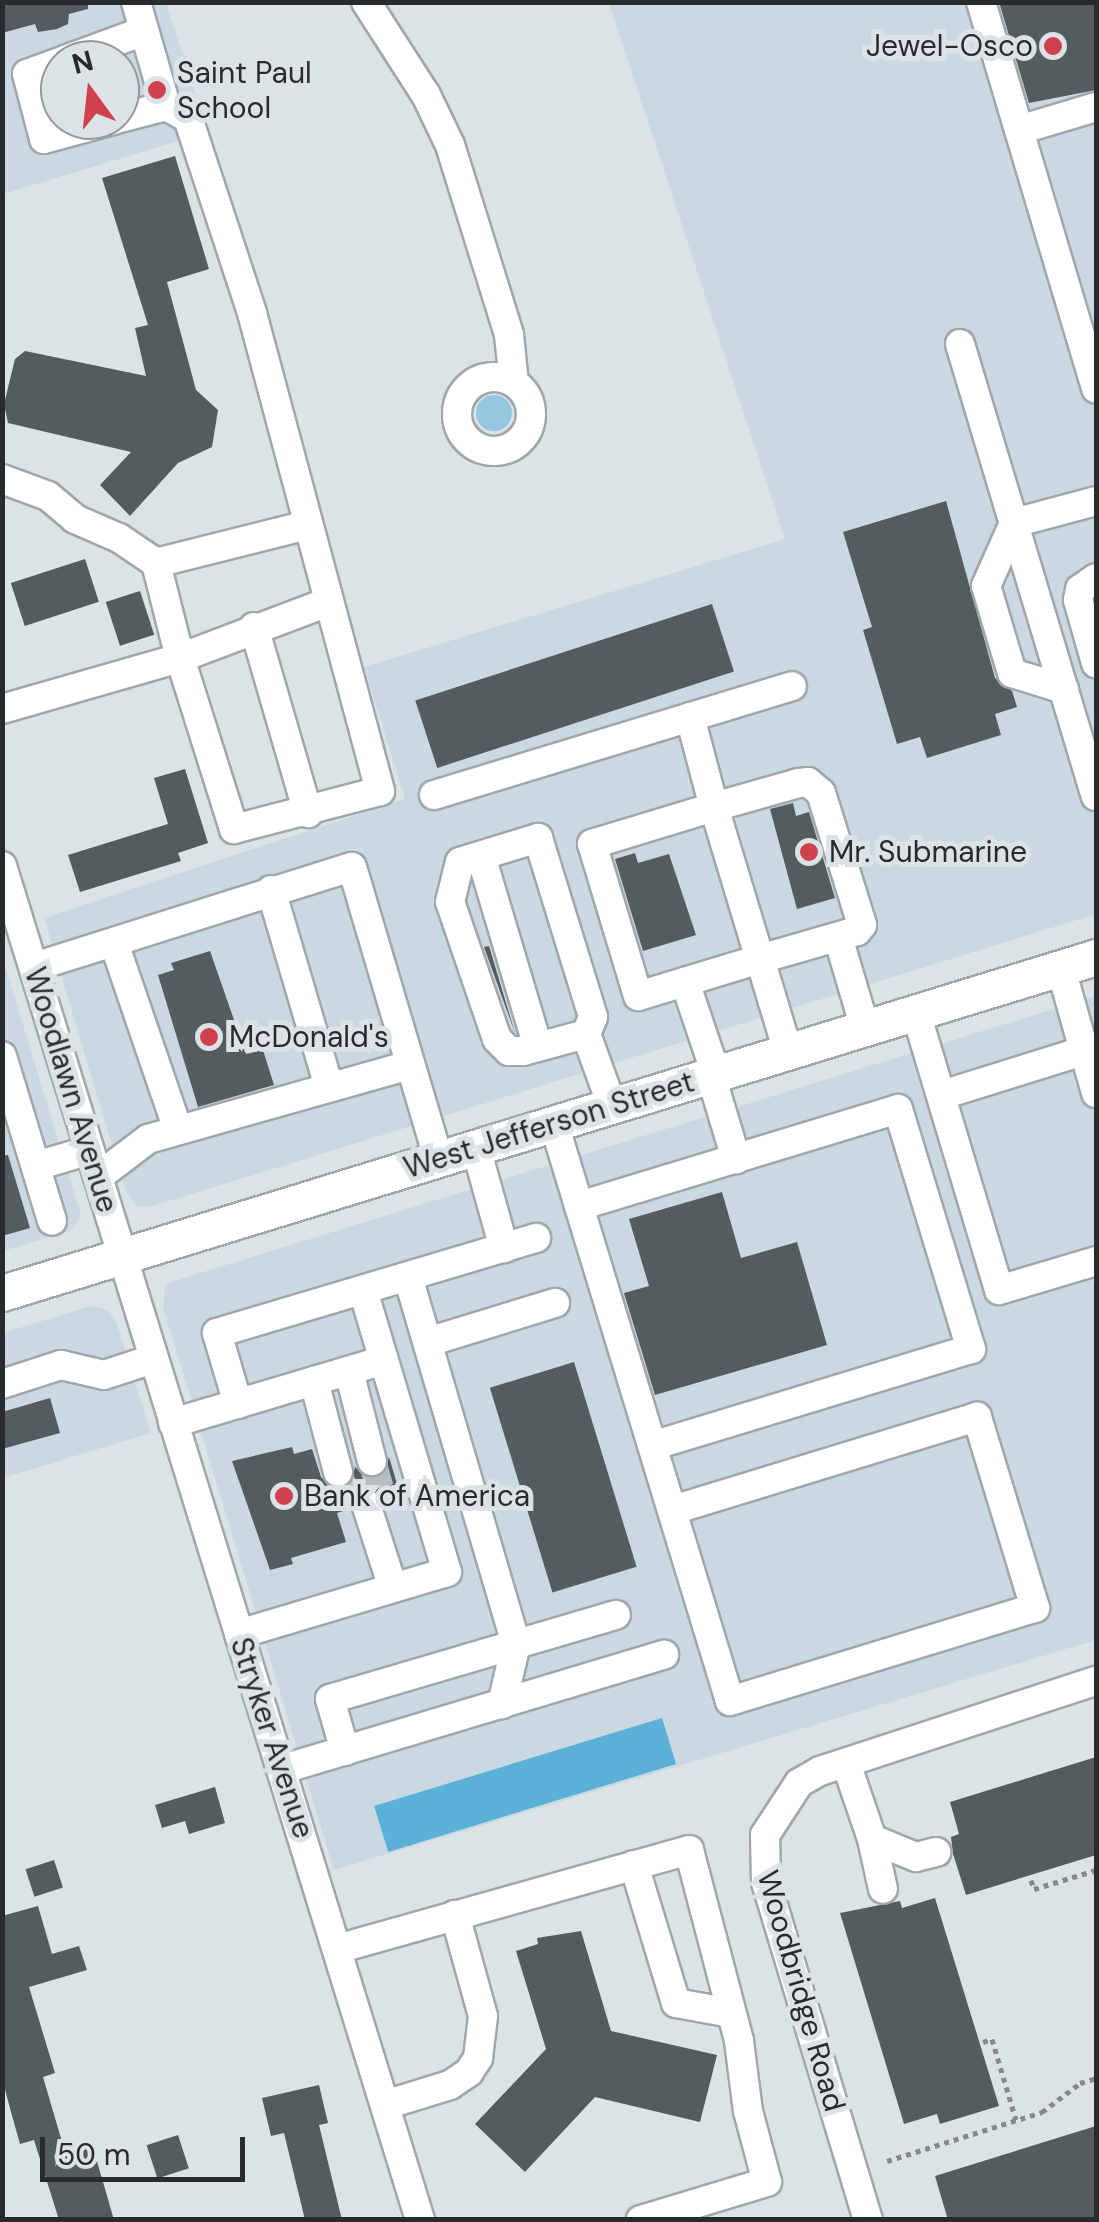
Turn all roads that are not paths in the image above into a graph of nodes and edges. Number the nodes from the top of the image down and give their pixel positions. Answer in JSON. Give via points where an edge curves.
{"nodes":[{"id":1,"x":136,"y":2,"type":"edge"},
{"id":2,"x":366,"y":2,"type":"edge"},
{"id":3,"x":981,"y":2,"type":"edge"},
{"id":4,"x":144,"y":31,"type":"junction"},
{"id":5,"x":119,"y":40,"type":"edge"},
{"id":6,"x":40,"y":69,"type":"edge"},
{"id":7,"x":166,"y":106,"type":"junction"},
{"id":8,"x":1096,"y":107,"type":"edge"},
{"id":9,"x":140,"y":113,"type":"edge"},
{"id":10,"x":40,"y":124,"type":"edge"},
{"id":11,"x":1019,"y":130,"type":"junction"},
{"id":12,"x":960,"y":344,"type":"dead end"},
{"id":13,"x":514,"y":383,"type":"dead end"},
{"id":14,"x":1096,"y":389,"type":"edge"},
{"id":15,"x":2,"y":479,"type":"edge"},
{"id":16,"x":1096,"y":502,"type":"edge"},
{"id":17,"x":1014,"y":523,"type":"junction"},
{"id":18,"x":307,"y":525,"type":"junction"},
{"id":19,"x":156,"y":563,"type":"junction"},
{"id":20,"x":1094,"y":579,"type":"edge"},
{"id":21,"x":328,"y":602,"type":"junction"},
{"id":22,"x":254,"y":628,"type":"junction"},
{"id":23,"x":180,"y":658,"type":"junction"},
{"id":24,"x":1096,"y":663,"type":"edge"},
{"id":25,"x":792,"y":686,"type":"dead end"},
{"id":26,"x":1064,"y":689,"type":"junction"},
{"id":27,"x":2,"y":709,"type":"edge"},
{"id":28,"x":690,"y":717,"type":"junction"},
{"id":29,"x":434,"y":795,"type":"dead end"},
{"id":30,"x":1096,"y":796,"type":"edge"},
{"id":31,"x":714,"y":808,"type":"junction"},
{"id":32,"x":308,"y":812,"type":"junction"},
{"id":33,"x":481,"y":856,"type":"junction"},
{"id":34,"x":2,"y":866,"type":"edge"},
{"id":35,"x":271,"y":890,"type":"junction"},
{"id":36,"x":838,"y":937,"type":"junction"},
{"id":37,"x":114,"y":942,"type":"junction"},
{"id":38,"x":1096,"y":958,"type":"edge"},
{"id":39,"x":760,"y":959,"type":"junction"},
{"id":40,"x":34,"y":967,"type":"junction"},
{"id":41,"x":1060,"y":968,"type":"junction"},
{"id":42,"x":685,"y":982,"type":"junction"},
{"id":43,"x":916,"y":1013,"type":"junction"},
{"id":44,"x":866,"y":1028,"type":"junction"},
{"id":45,"x":586,"y":1034,"type":"junction"},
{"id":46,"x":538,"y":1047,"type":"junction"},
{"id":47,"x":1090,"y":1049,"type":"edge"},
{"id":48,"x":788,"y":1052,"type":"junction"},
{"id":49,"x":2,"y":1056,"type":"edge"},
{"id":50,"x":410,"y":1064,"type":"junction"},
{"id":51,"x":713,"y":1075,"type":"junction"},
{"id":52,"x":328,"y":1086,"type":"junction"},
{"id":53,"x":1096,"y":1093,"type":"edge"},
{"id":54,"x":942,"y":1095,"type":"junction"},
{"id":55,"x":612,"y":1106,"type":"junction"},
{"id":56,"x":554,"y":1124,"type":"junction"},
{"id":57,"x":178,"y":1130,"type":"junction"},
{"id":58,"x":148,"y":1139,"type":"junction"},
{"id":59,"x":476,"y":1148,"type":"junction"},
{"id":60,"x":91,"y":1154,"type":"junction"},
{"id":61,"x":736,"y":1158,"type":"junction"},
{"id":62,"x":439,"y":1160,"type":"junction"},
{"id":63,"x":36,"y":1166,"type":"junction"},
{"id":64,"x":579,"y":1206,"type":"junction"},
{"id":65,"x":52,"y":1221,"type":"dead end"},
{"id":66,"x":536,"y":1238,"type":"dead end"},
{"id":67,"x":504,"y":1248,"type":"junction"},
{"id":68,"x":122,"y":1257,"type":"junction"},
{"id":69,"x":1096,"y":1261,"type":"edge"},
{"id":70,"x":408,"y":1276,"type":"junction"},
{"id":71,"x":363,"y":1290,"type":"junction"},
{"id":72,"x":2,"y":1294,"type":"edge"},
{"id":73,"x":555,"y":1303,"type":"dead end"},
{"id":74,"x":428,"y":1342,"type":"junction"},
{"id":75,"x":154,"y":1359,"type":"junction"},
{"id":76,"x":384,"y":1360,"type":"junction"},
{"id":77,"x":331,"y":1376,"type":"junction"},
{"id":78,"x":2,"y":1384,"type":"edge"},
{"id":79,"x":238,"y":1404,"type":"junction"},
{"id":80,"x":173,"y":1423,"type":"junction"},
{"id":81,"x":652,"y":1446,"type":"junction"},
{"id":82,"x":355,"y":1466,"type":"tunnel mouth"},
{"id":83,"x":367,"y":1504,"type":"tunnel mouth"},
{"id":84,"x":672,"y":1510,"type":"junction"},
{"id":85,"x":392,"y":1588,"type":"junction"},
{"id":86,"x":616,"y":1615,"type":"dead end"},
{"id":87,"x":239,"y":1634,"type":"junction"},
{"id":88,"x":516,"y":1644,"type":"junction"},
{"id":89,"x":664,"y":1655,"type":"dead end"},
{"id":90,"x":1096,"y":1681,"type":"edge"},
{"id":91,"x":502,"y":1704,"type":"junction"},
{"id":92,"x":345,"y":1751,"type":"junction"},
{"id":93,"x":846,"y":1763,"type":"junction"},
{"id":94,"x":284,"y":1769,"type":"junction"},
{"id":95,"x":872,"y":1839,"type":"junction"},
{"id":96,"x":936,"y":1852,"type":"dead end"},
{"id":97,"x":634,"y":1865,"type":"junction"},
{"id":98,"x":884,"y":1888,"type":"dead end"},
{"id":99,"x":454,"y":1916,"type":"junction"},
{"id":100,"x":337,"y":1949,"type":"junction"},
{"id":101,"x":732,"y":2013,"type":"junction"},
{"id":102,"x":385,"y":2105,"type":"junction"},
{"id":103,"x":420,"y":2220,"type":"edge"},
{"id":104,"x":641,"y":2220,"type":"edge"},
{"id":105,"x":868,"y":2220,"type":"edge"}],
"edges":[{"from":1,"to":4,"type":"street"},
{"from":2,"to":13,"type":"street","via":[[426,96],[464,180],[509,335]]},
{"from":3,"to":11,"type":"street"},
{"from":4,"to":5,"type":"street"},
{"from":4,"to":7,"type":"street"},
{"from":6,"to":10,"type":"street","via":[[27,74]]},
{"from":7,"to":9,"type":"street"},
{"from":7,"to":18,"type":"street","via":[[188,118],[256,330]]},
{"from":8,"to":11,"type":"street"},
{"from":11,"to":14,"type":"street"},
{"from":12,"to":17,"type":"street"},
{"from":15,"to":19,"type":"street","via":[[48,496],[75,519]]},
{"from":16,"to":17,"type":"street"},
{"from":17,"to":26,"type":"street"},
{"from":17,"to":26,"type":"street","via":[[986,586],[1012,673]]},
{"from":18,"to":19,"type":"street"},
{"from":18,"to":21,"type":"street"},
{"from":19,"to":23,"type":"street"},
{"from":20,"to":24,"type":"street","via":[[1080,589],[1078,600]]},
{"from":21,"to":22,"type":"street"},
{"from":21,"to":32,"type":"street","via":[[380,791]]},
{"from":22,"to":23,"type":"street"},
{"from":22,"to":32,"type":"street"},
{"from":23,"to":27,"type":"street"},
{"from":23,"to":32,"type":"street","via":[[234,829]]},
{"from":25,"to":28,"type":"street"},
{"from":26,"to":30,"type":"street"},
{"from":28,"to":29,"type":"street"},
{"from":28,"to":31,"type":"street"},
{"from":31,"to":36,"type":"street","via":[[799,783],[815,787],[862,925]]},
{"from":31,"to":39,"type":"street"},
{"from":31,"to":42,"type":"street","via":[[592,844],[638,996]]},
{"from":33,"to":45,"type":"street","via":[[538,838],[594,1018]]},
{"from":33,"to":46,"type":"street"},
{"from":33,"to":46,"type":"street","via":[[460,862],[450,902],[497,1039],[509,1051]]},
{"from":34,"to":40,"type":"street","name":"Woodlawn Avenue"},
{"from":35,"to":37,"type":"street"},
{"from":35,"to":50,"type":"street","via":[[352,867]]},
{"from":35,"to":52,"type":"street"},
{"from":36,"to":39,"type":"street"},
{"from":36,"to":44,"type":"street"},
{"from":37,"to":40,"type":"street"},
{"from":37,"to":57,"type":"street"},
{"from":38,"to":41,"type":"main road","name":"West Jefferson Street"},
{"from":39,"to":42,"type":"street"},
{"from":39,"to":48,"type":"street"},
{"from":40,"to":60,"type":"street","name":"Woodlawn Avenue"},
{"from":41,"to":43,"type":"main road","name":"West Jefferson Street"},
{"from":41,"to":47,"type":"street"},
{"from":42,"to":51,"type":"street"},
{"from":43,"to":44,"type":"main road","name":"West Jefferson Street"},
{"from":43,"to":54,"type":"street"},
{"from":44,"to":48,"type":"main road","name":"West Jefferson Street"},
{"from":45,"to":46,"type":"street"},
{"from":45,"to":55,"type":"street"},
{"from":47,"to":53,"type":"street"},
{"from":47,"to":54,"type":"street"},
{"from":48,"to":51,"type":"main road","name":"West Jefferson Street"},
{"from":49,"to":63,"type":"street"},
{"from":50,"to":52,"type":"street"},
{"from":50,"to":62,"type":"street"},
{"from":51,"to":55,"type":"main road","name":"West Jefferson Street"},
{"from":51,"to":61,"type":"street"},
{"from":52,"to":57,"type":"street"},
{"from":54,"to":69,"type":"street","via":[[998,1290]]},
{"from":55,"to":56,"type":"main road","name":"West Jefferson Street"},
{"from":56,"to":59,"type":"main road","name":"West Jefferson Street"},
{"from":56,"to":64,"type":"street"},
{"from":57,"to":58,"type":"street"},
{"from":58,"to":60,"type":"street"},
{"from":58,"to":60,"type":"street"},
{"from":59,"to":62,"type":"main road","name":"West Jefferson Street"},
{"from":59,"to":67,"type":"street"},
{"from":60,"to":63,"type":"street"},
{"from":60,"to":68,"type":"street","name":"Woodlawn Avenue"},
{"from":61,"to":64,"type":"street"},
{"from":61,"to":81,"type":"street","via":[[898,1110],[971,1349]]},
{"from":62,"to":68,"type":"main road","name":"West Jefferson Street"},
{"from":63,"to":65,"type":"street"},
{"from":64,"to":81,"type":"street"},
{"from":66,"to":67,"type":"street"},
{"from":67,"to":70,"type":"street"},
{"from":68,"to":72,"type":"main road","name":"West Jefferson Street"},
{"from":68,"to":75,"type":"street","name":"Stryker Avenue"},
{"from":70,"to":71,"type":"street"},
{"from":70,"to":74,"type":"street"},
{"from":71,"to":76,"type":"street"},
{"from":71,"to":79,"type":"street","via":[[217,1333]]},
{"from":73,"to":74,"type":"street"},
{"from":74,"to":88,"type":"street"},
{"from":75,"to":78,"type":"street","via":[[104,1375],[61,1365]]},
{"from":75,"to":80,"type":"street","name":"Stryker Avenue"},
{"from":76,"to":77,"type":"street"},
{"from":76,"to":85,"type":"street","via":[[447,1572]]},
{"from":77,"to":79,"type":"street"},
{"from":77,"to":82,"type":"street"},
{"from":79,"to":80,"type":"street"},
{"from":80,"to":87,"type":"street","name":"Stryker Avenue"},
{"from":81,"to":84,"type":"street"},
{"from":83,"to":85,"type":"street"},
{"from":84,"to":84,"type":"street","via":[[730,1701],[1035,1608],[977,1417]]},
{"from":85,"to":87,"type":"street"},
{"from":86,"to":88,"type":"street"},
{"from":87,"to":94,"type":"street","name":"Stryker Avenue"},
{"from":88,"to":91,"type":"street"},
{"from":88,"to":92,"type":"street","via":[[330,1699]]},
{"from":89,"to":91,"type":"street"},
{"from":90,"to":93,"type":"street","name":"Woodbridge Road"},
{"from":91,"to":92,"type":"street"},
{"from":92,"to":94,"type":"street"},
{"from":93,"to":95,"type":"street"},
{"from":93,"to":105,"type":"street","name":"Woodbridge Road","via":[[799,1783],[765,1835],[764,1853],[766,1883]]},
{"from":94,"to":100,"type":"street","name":"Stryker Avenue"},
{"from":95,"to":96,"type":"street","via":[[916,1857]]},
{"from":95,"to":98,"type":"street"},
{"from":97,"to":99,"type":"street"},
{"from":97,"to":101,"type":"street","via":[[676,2004]]},
{"from":97,"to":101,"type":"street","via":[[689,1850]]},
{"from":99,"to":100,"type":"street"},
{"from":99,"to":102,"type":"street","via":[[483,2016],[478,2058],[450,2085]]},
{"from":100,"to":102,"type":"street","name":"Stryker Avenue"},
{"from":101,"to":104,"type":"street","via":[[767,2182]]},
{"from":102,"to":103,"type":"street","name":"Stryker Avenue"}]}
